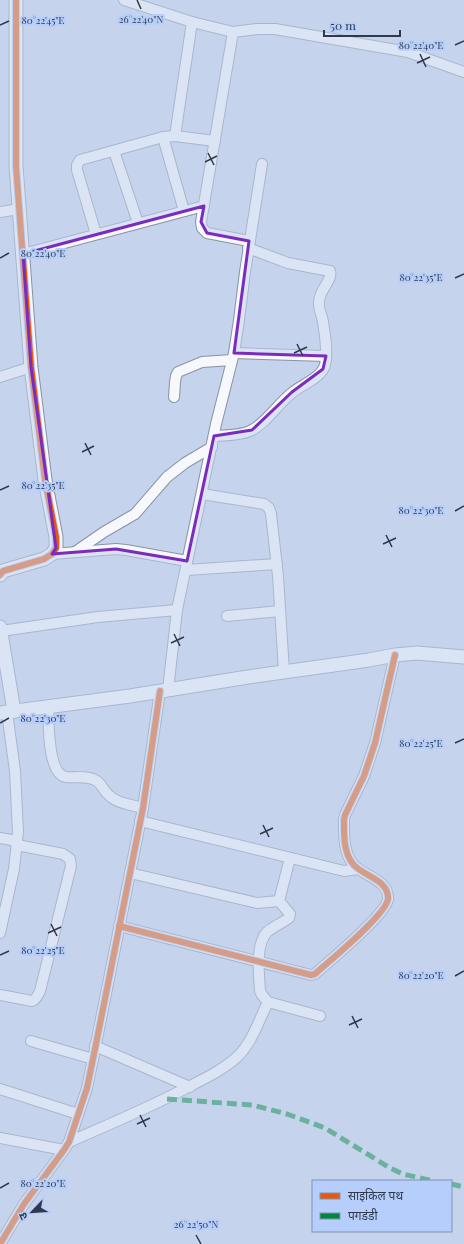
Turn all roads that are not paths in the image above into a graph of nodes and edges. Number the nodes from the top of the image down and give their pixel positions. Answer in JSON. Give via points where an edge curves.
{"nodes":[{"id":1,"x":16,"y":0,"type":"edge"},
{"id":2,"x":124,"y":0,"type":"edge"},
{"id":3,"x":192,"y":22,"type":"junction"},
{"id":4,"x":233,"y":32,"type":"junction"},
{"id":5,"x":464,"y":72,"type":"edge"},
{"id":6,"x":175,"y":136,"type":"junction"},
{"id":7,"x":163,"y":137,"type":"junction"},
{"id":8,"x":214,"y":142,"type":"junction"},
{"id":9,"x":114,"y":150,"type":"junction"},
{"id":10,"x":262,"y":164,"type":"dead end"},
{"id":11,"x":204,"y":206,"type":"junction"},
{"id":12,"x":19,"y":209,"type":"junction"},
{"id":13,"x":184,"y":211,"type":"junction"},
{"id":14,"x":0,"y":212,"type":"edge"},
{"id":15,"x":138,"y":223,"type":"junction"},
{"id":16,"x":96,"y":234,"type":"junction"},
{"id":17,"x":249,"y":245,"type":"junction"},
{"id":18,"x":23,"y":254,"type":"junction"},
{"id":19,"x":233,"y":356,"type":"junction"},
{"id":20,"x":326,"y":356,"type":"junction"},
{"id":21,"x":31,"y":368,"type":"junction"},
{"id":22,"x":0,"y":377,"type":"edge"},
{"id":23,"x":174,"y":397,"type":"dead end"},
{"id":24,"x":214,"y":436,"type":"junction"},
{"id":25,"x":212,"y":447,"type":"junction"},
{"id":26,"x":202,"y":494,"type":"junction"},
{"id":27,"x":76,"y":552,"type":"junction"},
{"id":28,"x":52,"y":554,"type":"junction"},
{"id":29,"x":277,"y":564,"type":"junction"},
{"id":30,"x":186,"y":566,"type":"junction"},
{"id":31,"x":0,"y":574,"type":"edge"},
{"id":32,"x":177,"y":610,"type":"junction"},
{"id":33,"x":280,"y":611,"type":"junction"},
{"id":34,"x":227,"y":616,"type":"dead end"},
{"id":35,"x":1,"y":636,"type":"edge"},
{"id":36,"x":395,"y":655,"type":"junction"},
{"id":37,"x":464,"y":656,"type":"edge"},
{"id":38,"x":284,"y":672,"type":"junction"},
{"id":39,"x":164,"y":691,"type":"junction"},
{"id":40,"x":48,"y":707,"type":"junction"},
{"id":41,"x":7,"y":712,"type":"edge"},
{"id":42,"x":143,"y":808,"type":"junction"},
{"id":43,"x":140,"y":821,"type":"junction"},
{"id":44,"x":0,"y":838,"type":"edge"},
{"id":45,"x":17,"y":843,"type":"junction"},
{"id":46,"x":290,"y":858,"type":"junction"},
{"id":47,"x":358,"y":869,"type":"junction"},
{"id":48,"x":130,"y":873,"type":"junction"},
{"id":49,"x":280,"y":901,"type":"junction"},
{"id":50,"x":119,"y":926,"type":"junction"},
{"id":51,"x":0,"y":933,"type":"edge"},
{"id":52,"x":258,"y":962,"type":"junction"},
{"id":53,"x":0,"y":995,"type":"edge"},
{"id":54,"x":268,"y":1002,"type":"junction"},
{"id":55,"x":320,"y":1016,"type":"dead end"},
{"id":56,"x":31,"y":1041,"type":"dead end"},
{"id":57,"x":95,"y":1046,"type":"junction"},
{"id":58,"x":93,"y":1058,"type":"junction"},
{"id":59,"x":190,"y":1087,"type":"junction"},
{"id":60,"x":0,"y":1089,"type":"edge"},
{"id":61,"x":78,"y":1114,"type":"junction"},
{"id":62,"x":0,"y":1138,"type":"edge"},
{"id":63,"x":66,"y":1146,"type":"junction"},
{"id":64,"x":0,"y":1244,"type":"edge"}],
"edges":[{"from":1,"to":12,"type":"street","via":[[16,166]]},
{"from":2,"to":3,"type":"street"},
{"from":3,"to":4,"type":"street"},
{"from":3,"to":6,"type":"street"},
{"from":4,"to":5,"type":"street","via":[[275,29],[397,50]]},
{"from":4,"to":8,"type":"street"},
{"from":6,"to":7,"type":"street"},
{"from":6,"to":8,"type":"street"},
{"from":7,"to":9,"type":"street"},
{"from":7,"to":13,"type":"street"},
{"from":8,"to":11,"type":"street"},
{"from":9,"to":15,"type":"street"},
{"from":9,"to":16,"type":"street","via":[[80,160],[77,165]]},
{"from":10,"to":17,"type":"street"},
{"from":11,"to":13,"type":"street"},
{"from":11,"to":17,"type":"street","via":[[201,222],[207,233]]},
{"from":12,"to":14,"type":"street"},
{"from":12,"to":18,"type":"street"},
{"from":13,"to":15,"type":"street"},
{"from":15,"to":16,"type":"street"},
{"from":16,"to":18,"type":"street"},
{"from":17,"to":19,"type":"street"},
{"from":17,"to":20,"type":"street","via":[[288,263],[330,271],[330,278],[320,292],[318,303],[323,322]]},
{"from":18,"to":21,"type":"street"},
{"from":19,"to":20,"type":"street"},
{"from":19,"to":23,"type":"street","via":[[202,362],[178,372]]},
{"from":19,"to":24,"type":"street"},
{"from":20,"to":24,"type":"street","via":[[319,374],[292,392],[256,428],[246,433]]},
{"from":21,"to":22,"type":"street"},
{"from":21,"to":28,"type":"street","via":[[45,480],[56,537],[56,548]]},
{"from":24,"to":25,"type":"street"},
{"from":25,"to":26,"type":"street"},
{"from":25,"to":27,"type":"street","via":[[167,477],[135,514]]},
{"from":26,"to":29,"type":"street","via":[[264,504],[269,508]]},
{"from":26,"to":30,"type":"street"},
{"from":27,"to":28,"type":"street"},
{"from":27,"to":30,"type":"street","via":[[126,550]]},
{"from":28,"to":31,"type":"street","via":[[44,560]]},
{"from":29,"to":30,"type":"street"},
{"from":29,"to":33,"type":"street"},
{"from":30,"to":32,"type":"street"},
{"from":32,"to":35,"type":"street","via":[[98,617]]},
{"from":32,"to":39,"type":"street"},
{"from":33,"to":34,"type":"street"},
{"from":33,"to":38,"type":"street"},
{"from":35,"to":41,"type":"street"},
{"from":36,"to":37,"type":"street","via":[[417,653]]},
{"from":36,"to":38,"type":"street"},
{"from":36,"to":47,"type":"street","via":[[375,742],[364,776],[345,815],[348,856]]},
{"from":38,"to":39,"type":"street"},
{"from":39,"to":40,"type":"street"},
{"from":39,"to":42,"type":"street"},
{"from":40,"to":41,"type":"street"},
{"from":40,"to":42,"type":"street","via":[[52,756],[57,771],[62,776],[91,778],[116,800]]},
{"from":41,"to":45,"type":"street","via":[[15,771]]},
{"from":42,"to":43,"type":"street"},
{"from":43,"to":46,"type":"street"},
{"from":43,"to":48,"type":"street"},
{"from":44,"to":45,"type":"street"},
{"from":45,"to":51,"type":"street","via":[[14,870]]},
{"from":45,"to":53,"type":"street","via":[[63,854],[70,859],[71,866],[37,997],[32,1001]]},
{"from":46,"to":47,"type":"street","via":[[344,871]]},
{"from":46,"to":49,"type":"street"},
{"from":47,"to":52,"type":"street","via":[[384,886],[388,900],[380,914],[337,954],[311,975]]},
{"from":48,"to":49,"type":"street","via":[[257,903]]},
{"from":48,"to":50,"type":"street"},
{"from":49,"to":52,"type":"street","via":[[290,914],[289,918],[266,934]]},
{"from":50,"to":52,"type":"street"},
{"from":50,"to":57,"type":"street"},
{"from":52,"to":54,"type":"street","via":[[260,991]]},
{"from":54,"to":55,"type":"street"},
{"from":54,"to":59,"type":"street","via":[[251,1037],[236,1058]]},
{"from":56,"to":58,"type":"street"},
{"from":57,"to":58,"type":"street"},
{"from":57,"to":59,"type":"street"},
{"from":58,"to":61,"type":"street"},
{"from":59,"to":63,"type":"street"},
{"from":60,"to":61,"type":"street"},
{"from":61,"to":63,"type":"street"},
{"from":62,"to":63,"type":"street"},
{"from":63,"to":64,"type":"street","via":[[24,1204]]}]}
